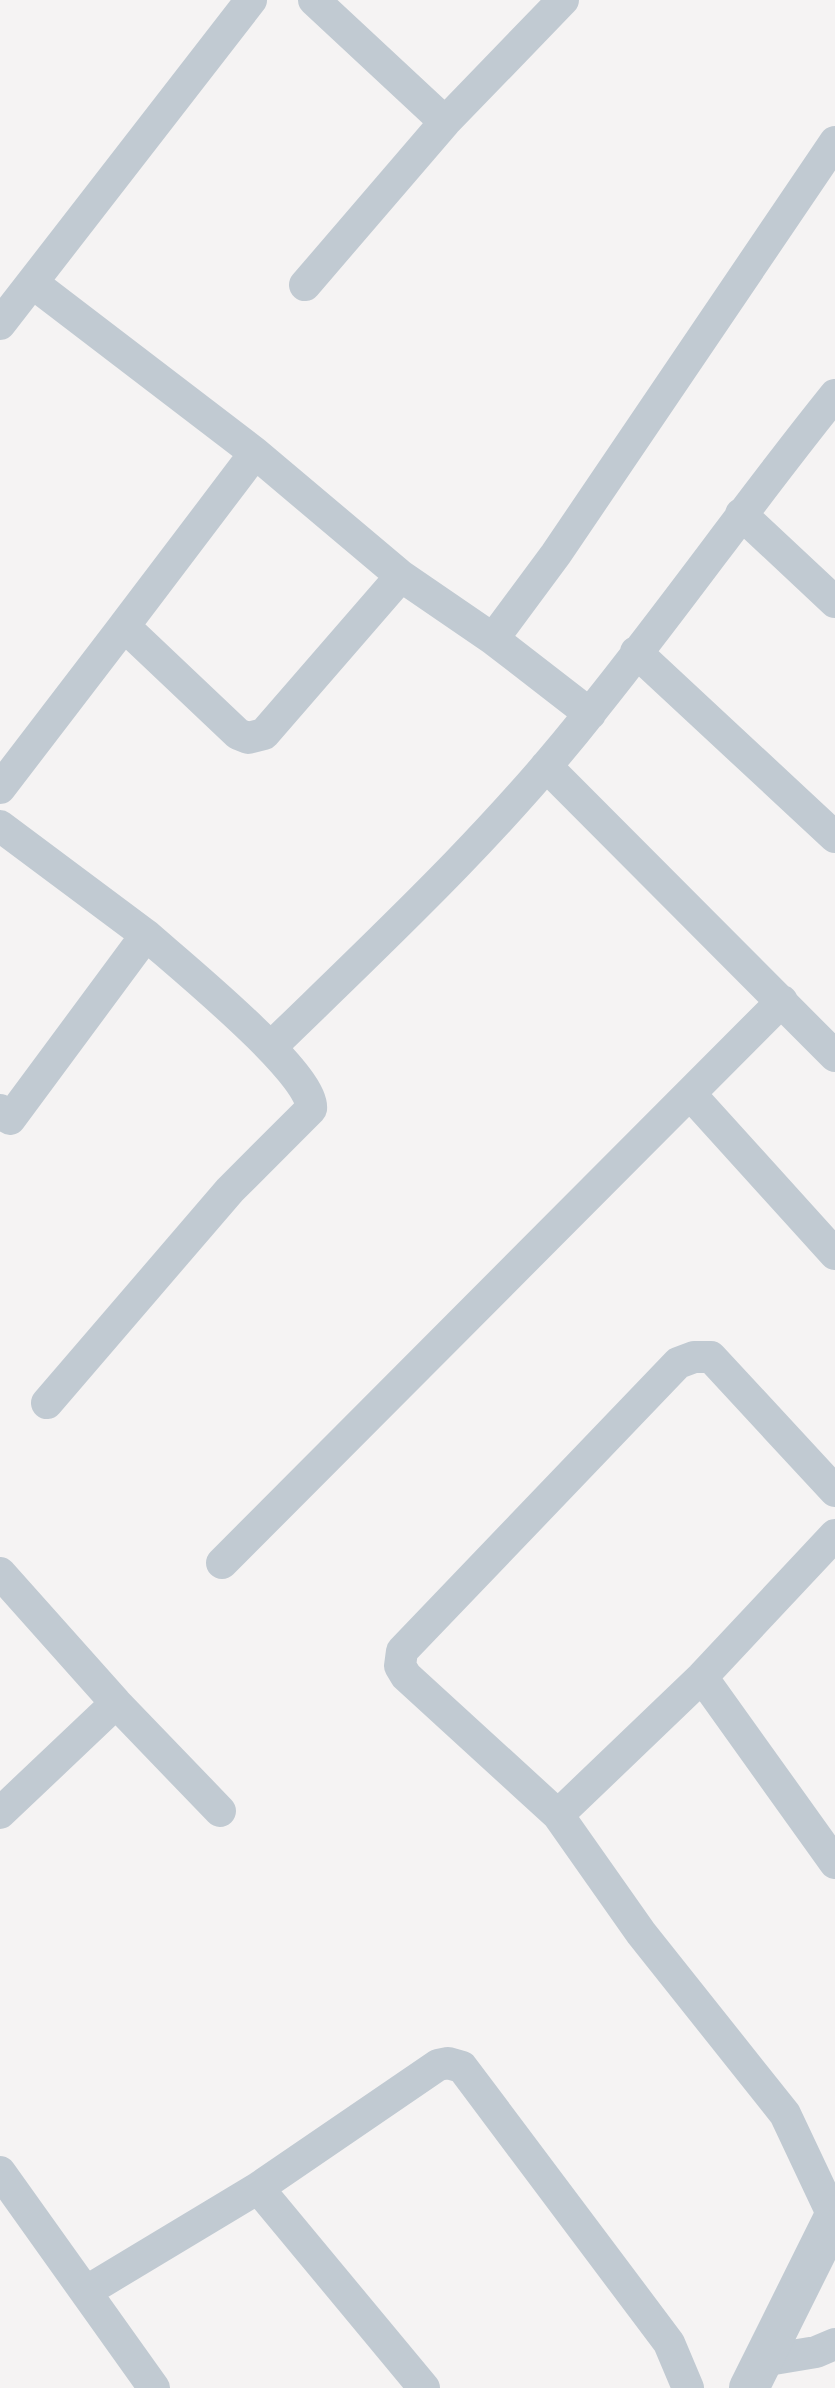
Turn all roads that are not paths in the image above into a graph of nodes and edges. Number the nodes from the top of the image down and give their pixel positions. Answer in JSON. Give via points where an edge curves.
{"nodes":[{"id":1,"x":251,"y":0,"type":"edge"},
{"id":2,"x":314,"y":0,"type":"edge"},
{"id":3,"x":563,"y":0,"type":"edge"},
{"id":4,"x":445,"y":122,"type":"junction"},
{"id":5,"x":835,"y":142,"type":"edge"},
{"id":6,"x":34,"y":284,"type":"junction"},
{"id":7,"x":305,"y":285,"type":"dead end"},
{"id":8,"x":0,"y":324,"type":"edge"},
{"id":9,"x":835,"y":395,"type":"edge"},
{"id":10,"x":255,"y":453,"type":"junction"},
{"id":11,"x":741,"y":514,"type":"junction"},
{"id":12,"x":401,"y":576,"type":"junction"},
{"id":13,"x":835,"y":602,"type":"edge"},
{"id":14,"x":124,"y":626,"type":"junction"},
{"id":15,"x":493,"y":639,"type":"junction"},
{"id":16,"x":636,"y":652,"type":"junction"},
{"id":17,"x":590,"y":714,"type":"junction"},
{"id":18,"x":546,"y":766,"type":"junction"},
{"id":19,"x":0,"y":788,"type":"edge"},
{"id":20,"x":0,"y":826,"type":"edge"},
{"id":21,"x":835,"y":837,"type":"edge"},
{"id":22,"x":146,"y":935,"type":"junction"},
{"id":23,"x":782,"y":1001,"type":"junction"},
{"id":24,"x":271,"y":1047,"type":"junction"},
{"id":25,"x":835,"y":1056,"type":"edge"},
{"id":26,"x":691,"y":1095,"type":"junction"},
{"id":27,"x":3,"y":1122,"type":"edge"},
{"id":28,"x":835,"y":1254,"type":"edge"},
{"id":29,"x":47,"y":1403,"type":"dead end"},
{"id":30,"x":835,"y":1491,"type":"edge"},
{"id":31,"x":835,"y":1535,"type":"edge"},
{"id":32,"x":222,"y":1563,"type":"dead end"},
{"id":33,"x":0,"y":1573,"type":"edge"},
{"id":34,"x":702,"y":1677,"type":"junction"},
{"id":35,"x":116,"y":1703,"type":"junction"},
{"id":36,"x":220,"y":1811,"type":"dead end"},
{"id":37,"x":0,"y":1813,"type":"edge"},
{"id":38,"x":558,"y":1815,"type":"junction"},
{"id":39,"x":835,"y":1863,"type":"edge"},
{"id":40,"x":0,"y":2172,"type":"edge"},
{"id":41,"x":258,"y":2188,"type":"junction"},
{"id":42,"x":834,"y":2216,"type":"edge"},
{"id":43,"x":87,"y":2291,"type":"junction"},
{"id":44,"x":835,"y":2344,"type":"edge"},
{"id":45,"x":755,"y":2375,"type":"edge"},
{"id":46,"x":154,"y":2388,"type":"edge"},
{"id":47,"x":424,"y":2388,"type":"edge"},
{"id":48,"x":688,"y":2388,"type":"edge"}],
"edges":[{"from":1,"to":6,"type":"street"},
{"from":2,"to":4,"type":"street"},
{"from":3,"to":4,"type":"street"},
{"from":4,"to":7,"type":"street"},
{"from":5,"to":15,"type":"street"},
{"from":6,"to":8,"type":"street"},
{"from":6,"to":10,"type":"street"},
{"from":9,"to":11,"type":"street"},
{"from":10,"to":12,"type":"street"},
{"from":10,"to":14,"type":"street"},
{"from":11,"to":13,"type":"street"},
{"from":11,"to":16,"type":"street"},
{"from":12,"to":14,"type":"street","via":[[256,738],[238,734]]},
{"from":12,"to":15,"type":"street"},
{"from":14,"to":19,"type":"street"},
{"from":15,"to":17,"type":"street"},
{"from":16,"to":17,"type":"street"},
{"from":16,"to":21,"type":"street"},
{"from":17,"to":18,"type":"street"},
{"from":18,"to":23,"type":"street"},
{"from":18,"to":24,"type":"street","via":[[460,863]]},
{"from":20,"to":22,"type":"street"},
{"from":22,"to":24,"type":"street"},
{"from":22,"to":27,"type":"street"},
{"from":23,"to":25,"type":"street"},
{"from":23,"to":26,"type":"street"},
{"from":24,"to":29,"type":"street","via":[[311,1095],[311,1109],[230,1190]]},
{"from":26,"to":28,"type":"street"},
{"from":26,"to":32,"type":"street"},
{"from":30,"to":38,"type":"street","via":[[711,1357],[686,1360],[402,1651],[400,1666],[406,1676]]},
{"from":31,"to":34,"type":"street"},
{"from":33,"to":35,"type":"street"},
{"from":34,"to":38,"type":"street"},
{"from":34,"to":39,"type":"street"},
{"from":35,"to":36,"type":"street"},
{"from":35,"to":37,"type":"street"},
{"from":38,"to":42,"type":"street","via":[[641,1933],[785,2114]]},
{"from":40,"to":43,"type":"street"},
{"from":41,"to":43,"type":"street"},
{"from":41,"to":47,"type":"street"},
{"from":41,"to":48,"type":"street","via":[[438,2065],[462,2067],[669,2343]]},
{"from":42,"to":45,"type":"street"},
{"from":43,"to":46,"type":"street"},
{"from":44,"to":45,"type":"street"}]}
